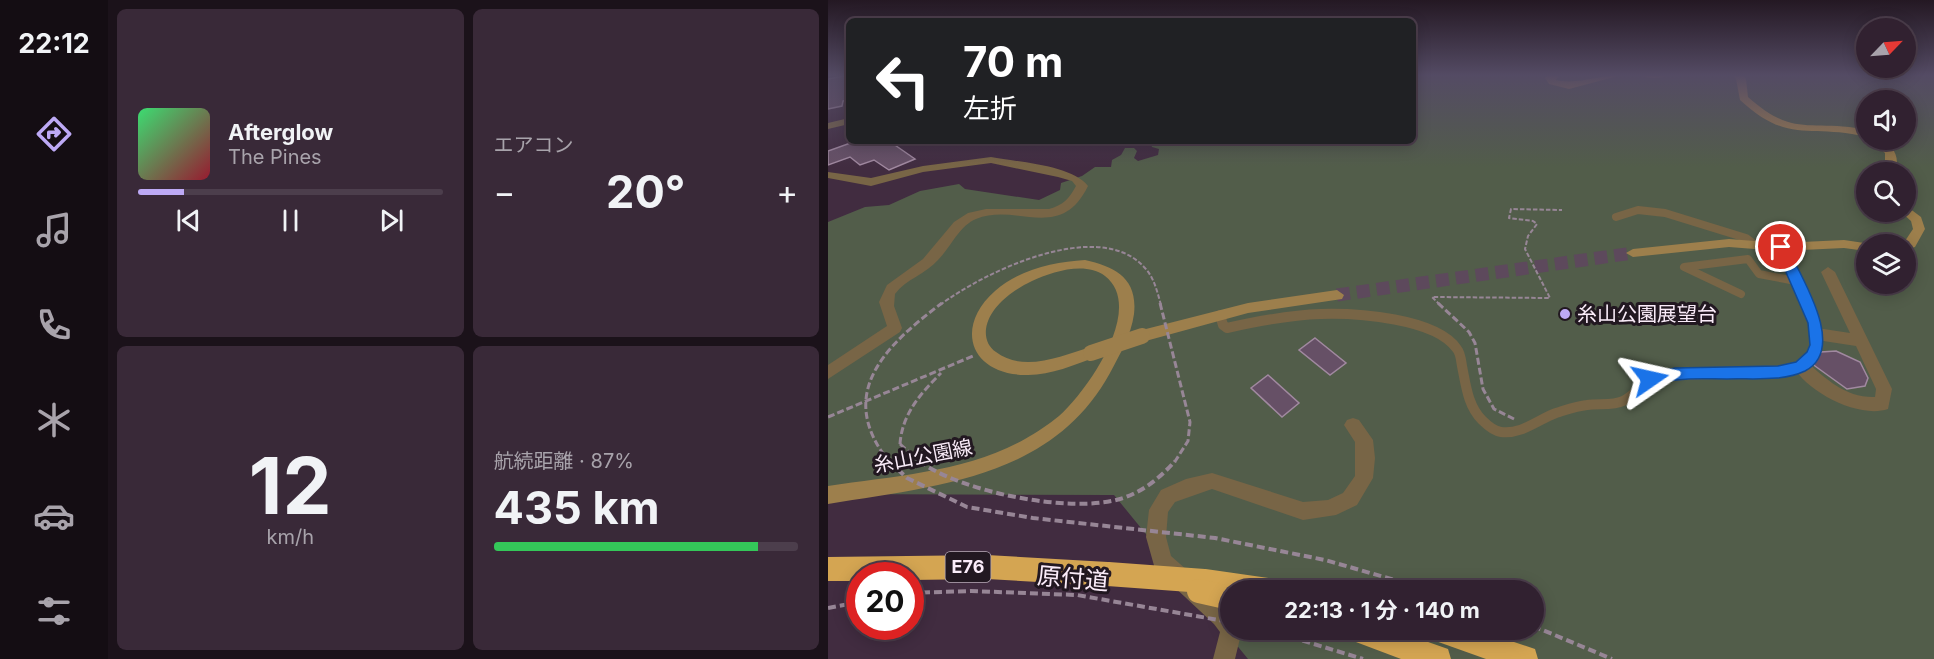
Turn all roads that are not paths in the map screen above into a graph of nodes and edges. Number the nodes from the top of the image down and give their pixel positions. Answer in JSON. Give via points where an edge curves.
{"nodes":[{"id":1,"x":1753,"y":106,"type":"edge"},
{"id":2,"x":846,"y":122,"type":"edge"},
{"id":3,"x":828,"y":126,"type":"edge"},
{"id":4,"x":1856,"y":133,"type":"edge"},
{"id":5,"x":828,"y":175,"type":"edge"},
{"id":6,"x":1616,"y":217,"type":"dead end"},
{"id":7,"x":1916,"y":219,"type":"edge"},
{"id":8,"x":1916,"y":234,"type":"edge"},
{"id":9,"x":1754,"y":244,"type":"junction"},
{"id":10,"x":1856,"y":246,"type":"edge"},
{"id":11,"x":1781,"y":247,"type":"junction"},
{"id":12,"x":1633,"y":253,"type":"tunnel mouth"},
{"id":13,"x":1828,"y":272,"type":"dead end"},
{"id":14,"x":1796,"y":281,"type":"junction"},
{"id":15,"x":1742,"y":294,"type":"dead end"},
{"id":16,"x":1337,"y":295,"type":"tunnel mouth"},
{"id":17,"x":1220,"y":315,"type":"junction"},
{"id":18,"x":1817,"y":334,"type":"junction"},
{"id":19,"x":1861,"y":341,"type":"junction"},
{"id":20,"x":1801,"y":366,"type":"junction"},
{"id":21,"x":828,"y":373,"type":"edge"},
{"id":22,"x":1353,"y":425,"type":"dead end"},
{"id":23,"x":828,"y":495,"type":"edge"},
{"id":24,"x":828,"y":569,"type":"edge"},
{"id":25,"x":1108,"y":574,"type":"junction"},
{"id":26,"x":1220,"y":583,"type":"edge"},
{"id":27,"x":1220,"y":596,"type":"edge"},
{"id":28,"x":1220,"y":614,"type":"edge"},
{"id":29,"x":1228,"y":640,"type":"edge"},
{"id":30,"x":1385,"y":640,"type":"edge"},
{"id":31,"x":1469,"y":640,"type":"edge"},
{"id":32,"x":1224,"y":659,"type":"edge"},
{"id":33,"x":1438,"y":659,"type":"edge"},
{"id":34,"x":1525,"y":659,"type":"edge"}],
"edges":[{"from":1,"to":4,"type":"main road","via":[[1787,127]]},
{"from":2,"to":3,"type":"street"},
{"from":5,"to":21,"type":"street","via":[[871,182],[923,169],[992,160],[1061,174],[1076,179],[1082,186],[1079,196],[1067,206],[1048,213],[987,213],[960,223],[928,262],[888,294],[886,305],[895,328]]},
{"from":6,"to":9,"type":"lane","via":[[1638,210],[1665,213],[1735,234]]},
{"from":7,"to":8,"type":"main road"},
{"from":9,"to":11,"type":"main road"},
{"from":9,"to":12,"type":"main road"},
{"from":10,"to":11,"type":"main road"},
{"from":11,"to":14,"type":"lane"},
{"from":13,"to":19,"type":"street"},
{"from":14,"to":15,"type":"lane","via":[[1759,274],[1748,259],[1684,267]]},
{"from":14,"to":18,"type":"lane"},
{"from":16,"to":17,"type":"main road"},
{"from":17,"to":20,"type":"lane","via":[[1227,328],[1321,314],[1423,325],[1459,351],[1468,397],[1476,414],[1501,432],[1517,431],[1586,405],[1620,403],[1650,379],[1675,374],[1778,372]]},
{"from":17,"to":23,"type":"main road","name":"糸山公園線","bridge":true,"via":[[1142,336],[1091,353],[1058,364],[1009,367],[994,361],[984,351],[979,340],[980,326],[985,310],[996,296],[1033,274],[1052,268],[1089,266],[1118,279],[1125,292],[1128,306],[1124,323],[1105,371],[1088,396],[1049,435],[1023,451],[972,471]]},
{"from":18,"to":19,"type":"street"},
{"from":18,"to":20,"type":"lane","via":[[1817,345]]},
{"from":19,"to":20,"type":"street","via":[[1884,388],[1882,404],[1864,406],[1832,394]]},
{"from":22,"to":28,"type":"street","via":[[1364,441],[1364,478],[1350,499],[1329,509],[1303,512],[1212,481],[1168,496],[1159,510],[1156,537],[1162,562]]},
{"from":24,"to":25,"type":"highway","number":"E76","via":[[987,567]]},
{"from":25,"to":26,"type":"highway","number":"E76","bridge":true},
{"from":25,"to":27,"type":"highway","number":"E76","bridge":true},
{"from":29,"to":32,"type":"street"},
{"from":30,"to":33,"type":"highway"},
{"from":31,"to":34,"type":"highway"}]}
